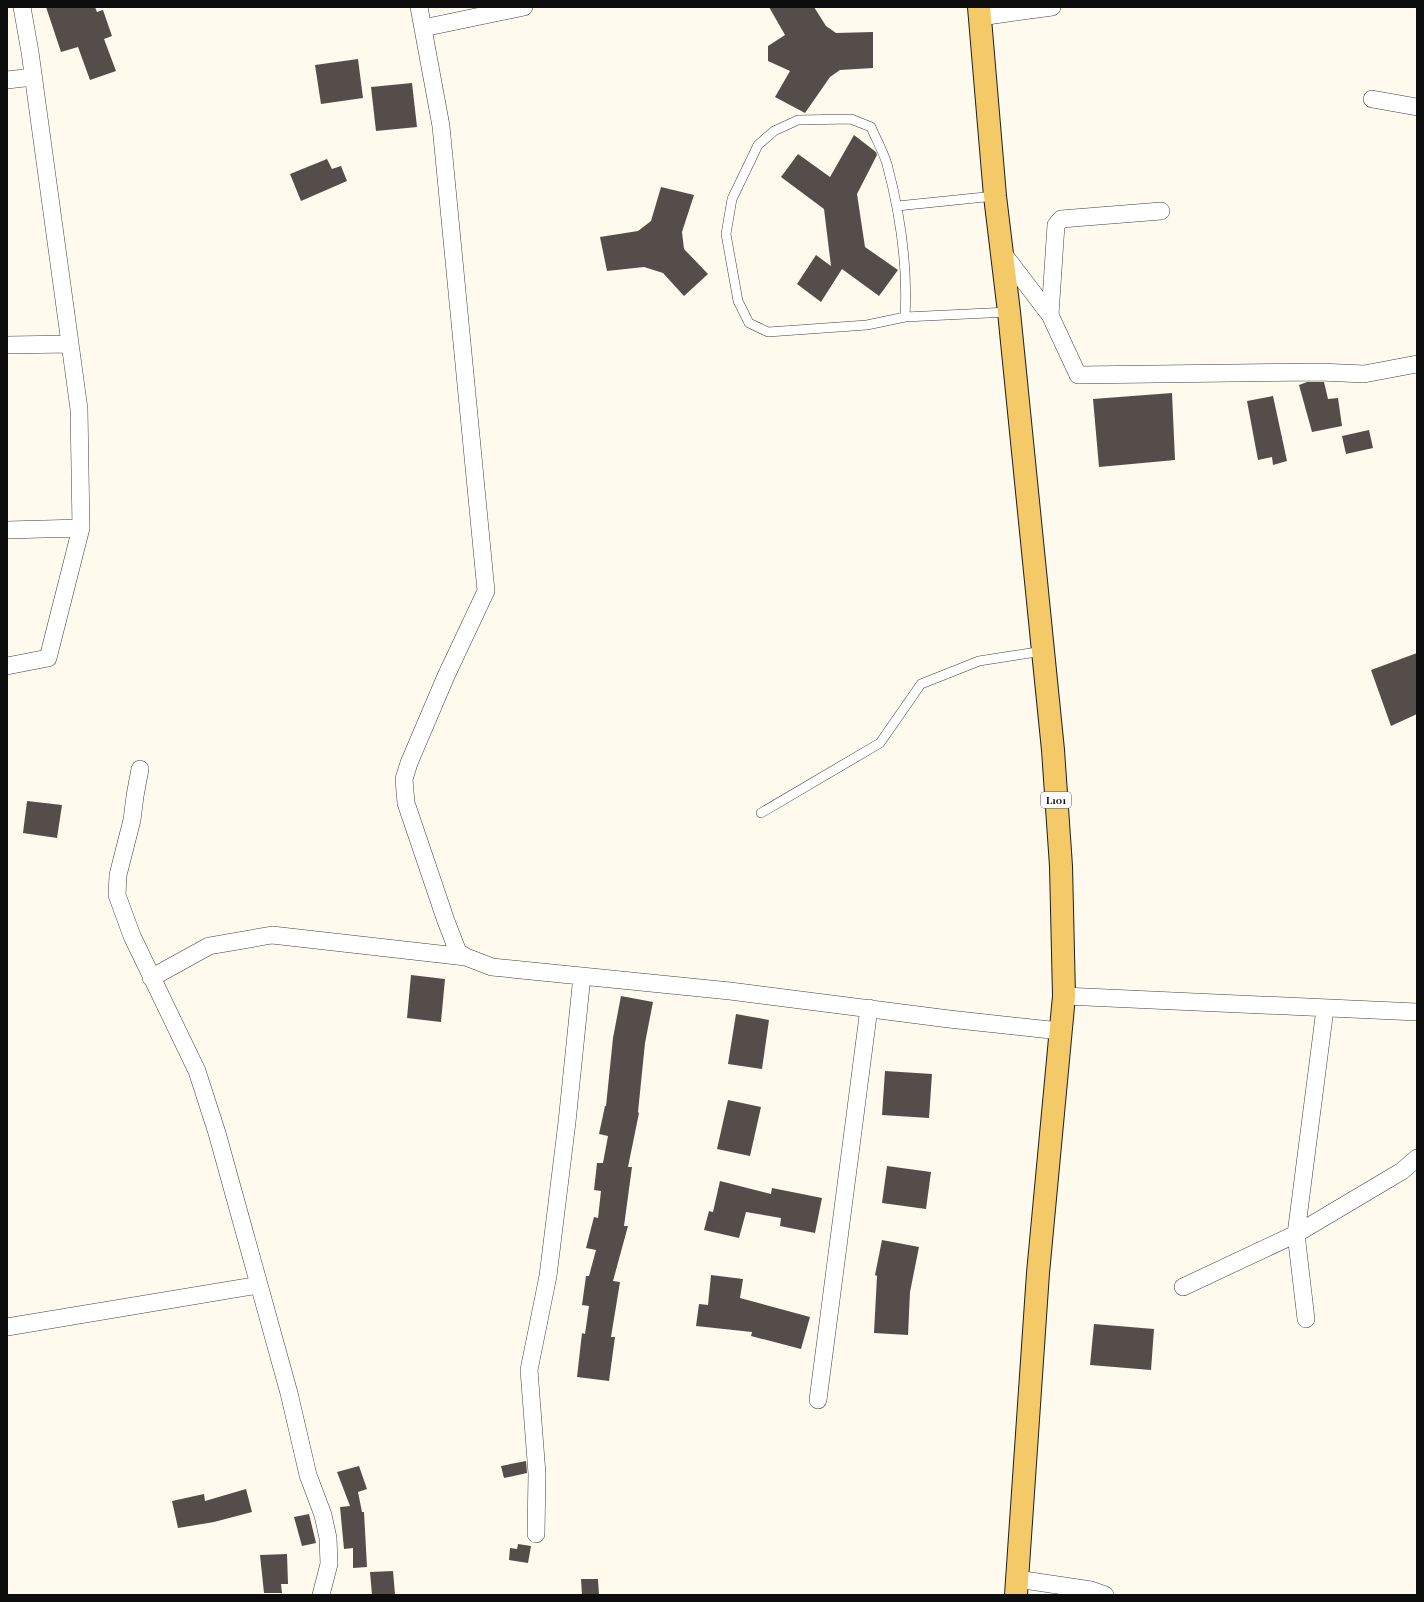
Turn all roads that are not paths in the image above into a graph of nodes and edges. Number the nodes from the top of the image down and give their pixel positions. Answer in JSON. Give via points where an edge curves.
{"nodes":[{"id":1,"x":22,"y":7,"type":"edge"},
{"id":2,"x":419,"y":7,"type":"edge"},
{"id":3,"x":524,"y":7,"type":"edge"},
{"id":4,"x":1052,"y":7,"type":"edge"},
{"id":5,"x":980,"y":12,"type":"edge"},
{"id":6,"x":423,"y":28,"type":"junction"},
{"id":7,"x":33,"y":77,"type":"junction"},
{"id":8,"x":7,"y":80,"type":"edge"},
{"id":9,"x":1372,"y":99,"type":"dead end"},
{"id":10,"x":1417,"y":107,"type":"edge"},
{"id":11,"x":995,"y":196,"type":"junction"},
{"id":12,"x":897,"y":206,"type":"junction"},
{"id":13,"x":1161,"y":211,"type":"dead end"},
{"id":14,"x":1002,"y":252,"type":"junction"},
{"id":15,"x":1009,"y":312,"type":"junction"},
{"id":16,"x":1050,"y":315,"type":"junction"},
{"id":17,"x":905,"y":317,"type":"junction"},
{"id":18,"x":70,"y":344,"type":"junction"},
{"id":19,"x":7,"y":345,"type":"edge"},
{"id":20,"x":1417,"y":364,"type":"edge"},
{"id":21,"x":81,"y":528,"type":"junction"},
{"id":22,"x":7,"y":530,"type":"edge"},
{"id":23,"x":1043,"y":651,"type":"junction"},
{"id":24,"x":7,"y":666,"type":"edge"},
{"id":25,"x":140,"y":769,"type":"dead end"},
{"id":26,"x":761,"y":813,"type":"dead end"},
{"id":27,"x":466,"y":957,"type":"junction"},
{"id":28,"x":582,"y":976,"type":"junction"},
{"id":29,"x":151,"y":978,"type":"junction"},
{"id":30,"x":1064,"y":996,"type":"junction"},
{"id":31,"x":869,"y":1008,"type":"junction"},
{"id":32,"x":1325,"y":1009,"type":"junction"},
{"id":33,"x":1417,"y":1012,"type":"edge"},
{"id":34,"x":1060,"y":1031,"type":"junction"},
{"id":35,"x":1417,"y":1158,"type":"edge"},
{"id":36,"x":1296,"y":1234,"type":"junction"},
{"id":37,"x":259,"y":1285,"type":"junction"},
{"id":38,"x":1183,"y":1287,"type":"dead end"},
{"id":39,"x":1306,"y":1319,"type":"dead end"},
{"id":40,"x":7,"y":1327,"type":"edge"},
{"id":41,"x":818,"y":1400,"type":"dead end"},
{"id":42,"x":536,"y":1534,"type":"dead end"},
{"id":43,"x":1016,"y":1587,"type":"edge"},
{"id":44,"x":321,"y":1595,"type":"edge"},
{"id":45,"x":1105,"y":1595,"type":"edge"}],
"edges":[{"from":1,"to":7,"type":"street"},
{"from":2,"to":6,"type":"street"},
{"from":3,"to":6,"type":"street"},
{"from":4,"to":5,"type":"street"},
{"from":5,"to":11,"type":"main road","number":"L101"},
{"from":6,"to":27,"type":"street","via":[[441,126],[486,591],[446,676],[404,779],[406,803],[444,914],[458,952]]},
{"from":7,"to":8,"type":"street"},
{"from":7,"to":18,"type":"street"},
{"from":9,"to":10,"type":"street"},
{"from":11,"to":12,"type":"lane"},
{"from":11,"to":14,"type":"main road","number":"L101"},
{"from":12,"to":17,"type":"lane","via":[[907,289]]},
{"from":12,"to":17,"type":"lane","via":[[886,162],[871,127],[851,119],[798,120],[774,131],[758,145],[732,199],[726,234],[738,301],[749,323],[768,332],[867,325]]},
{"from":13,"to":16,"type":"street","via":[[1061,219],[1056,225]]},
{"from":14,"to":15,"type":"main road","number":"L101"},
{"from":14,"to":16,"type":"street"},
{"from":15,"to":17,"type":"lane"},
{"from":15,"to":23,"type":"main road","number":"L101"},
{"from":16,"to":20,"type":"street","via":[[1078,375],[1320,372],[1364,374]]},
{"from":18,"to":19,"type":"street"},
{"from":18,"to":21,"type":"street","via":[[79,409]]},
{"from":21,"to":22,"type":"street"},
{"from":21,"to":24,"type":"street","via":[[48,658]]},
{"from":23,"to":26,"type":"lane","via":[[979,661],[921,684],[880,743]]},
{"from":23,"to":30,"type":"main road","number":"L101","via":[[1061,866]]},
{"from":25,"to":29,"type":"street","via":[[132,820],[118,875],[117,895]]},
{"from":27,"to":28,"type":"street","via":[[492,967]]},
{"from":27,"to":29,"type":"street","via":[[272,935],[209,946]]},
{"from":28,"to":31,"type":"street","via":[[730,990]]},
{"from":28,"to":42,"type":"street","via":[[548,1276],[529,1370],[537,1474]]},
{"from":29,"to":37,"type":"street","via":[[197,1071]]},
{"from":30,"to":32,"type":"street"},
{"from":30,"to":34,"type":"main road","number":"L101"},
{"from":31,"to":34,"type":"street"},
{"from":31,"to":41,"type":"street"},
{"from":32,"to":33,"type":"street"},
{"from":32,"to":36,"type":"street"},
{"from":34,"to":43,"type":"main road","number":"L101","via":[[1038,1273]]},
{"from":35,"to":36,"type":"street","via":[[1402,1171]]},
{"from":36,"to":38,"type":"street"},
{"from":36,"to":39,"type":"street"},
{"from":37,"to":40,"type":"street"},
{"from":37,"to":44,"type":"street","via":[[289,1393],[308,1475],[328,1538],[329,1564]]},
{"from":43,"to":45,"type":"street","via":[[1091,1590]]}]}
